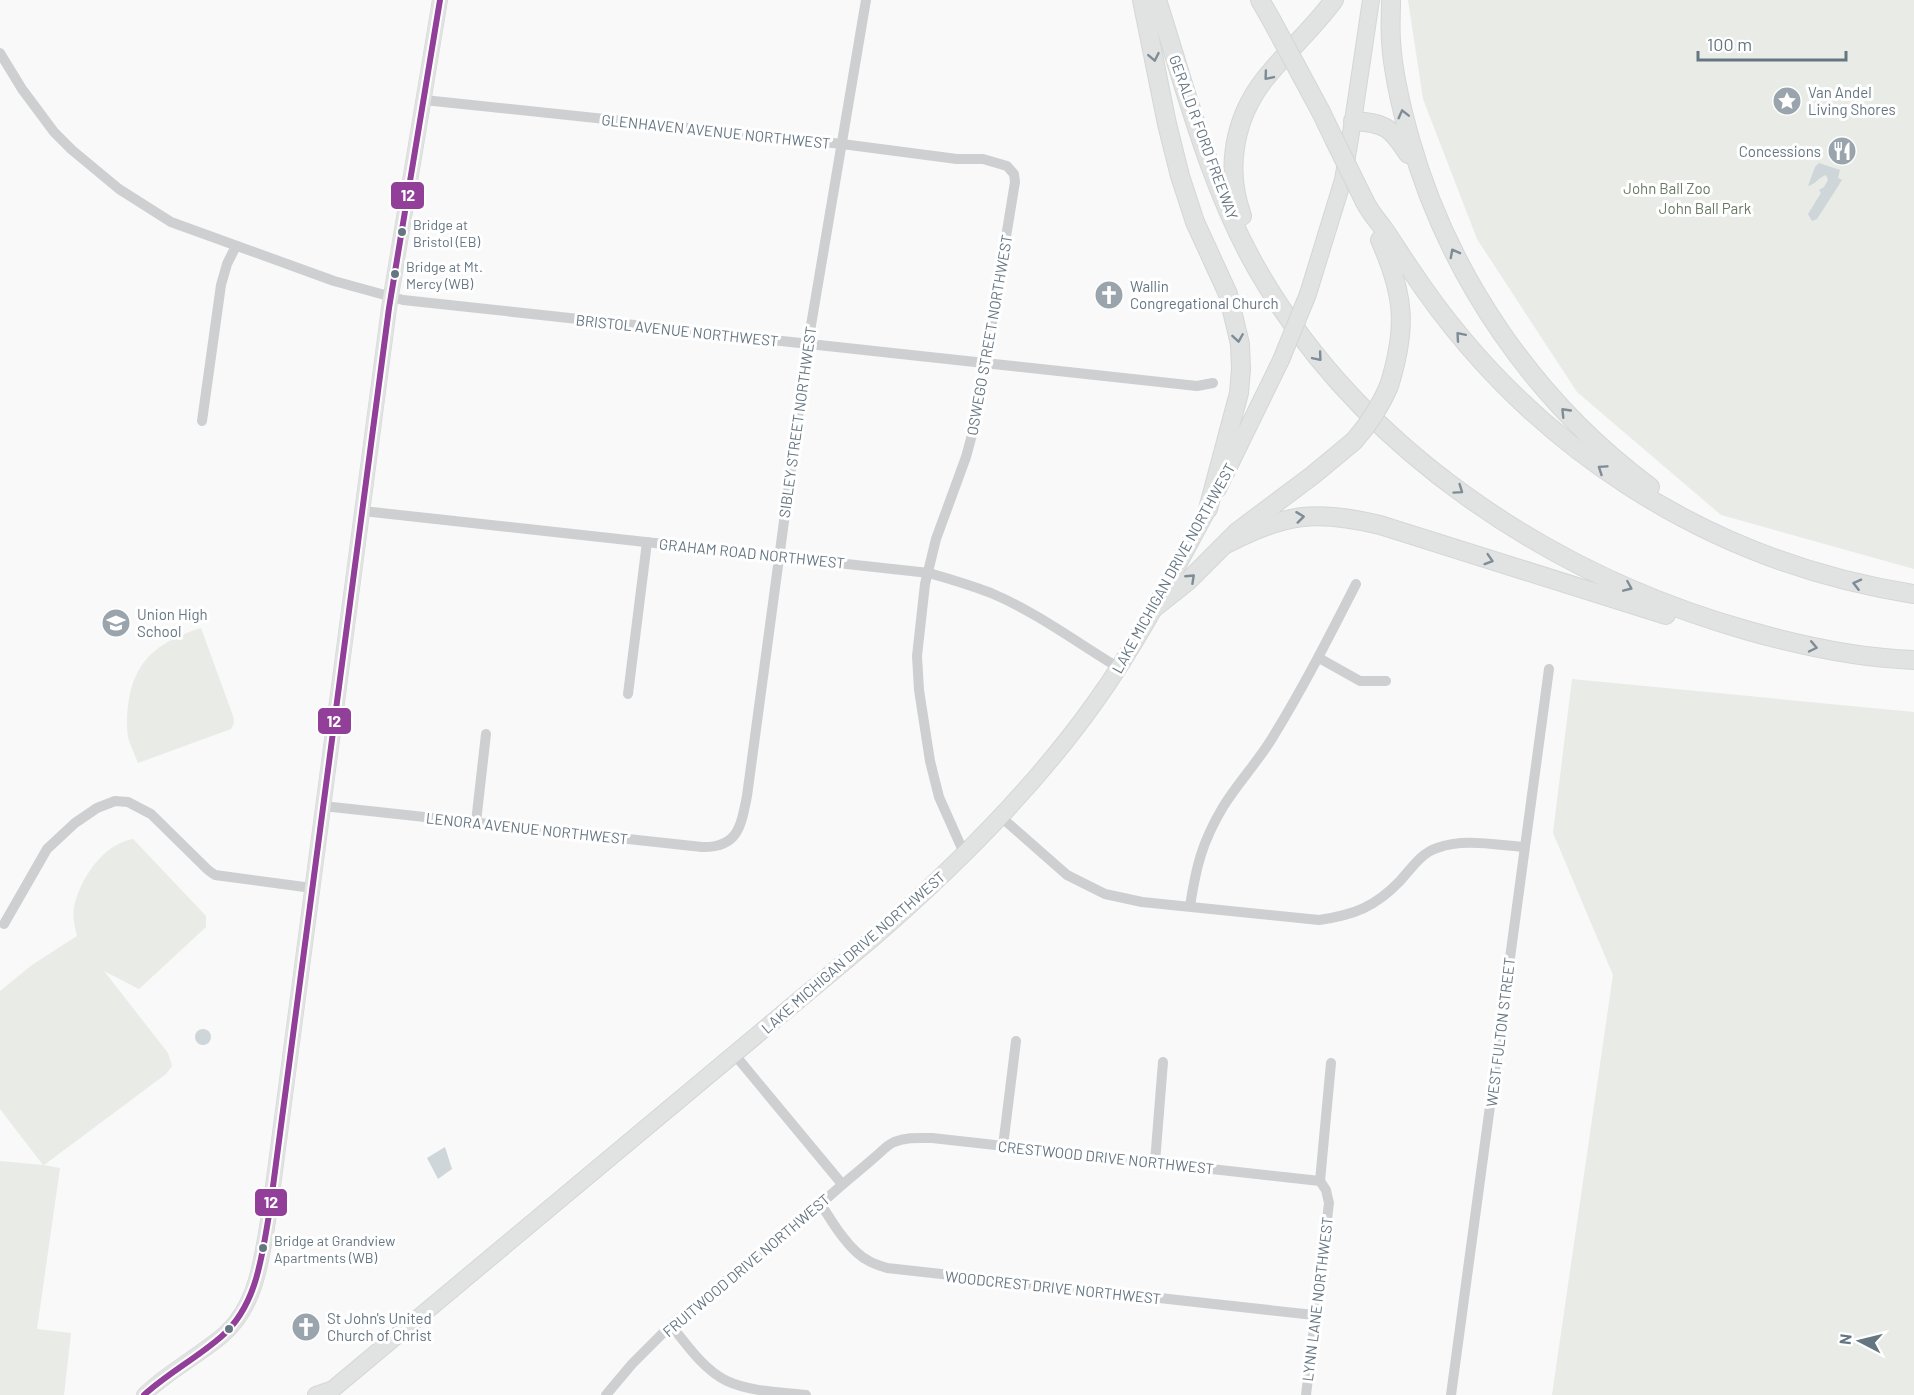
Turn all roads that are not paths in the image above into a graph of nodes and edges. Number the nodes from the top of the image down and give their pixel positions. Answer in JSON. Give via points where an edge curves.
{"nodes":[{"id":1,"x":440,"y":0,"type":"edge"},
{"id":2,"x":866,"y":0,"type":"edge"},
{"id":3,"x":1142,"y":0,"type":"edge"},
{"id":4,"x":1157,"y":0,"type":"edge"},
{"id":5,"x":1260,"y":0,"type":"edge"},
{"id":6,"x":1334,"y":0,"type":"edge"},
{"id":7,"x":1371,"y":0,"type":"edge"},
{"id":8,"x":1391,"y":0,"type":"edge"},
{"id":9,"x":0,"y":53,"type":"edge"},
{"id":10,"x":424,"y":100,"type":"junction"},
{"id":11,"x":1353,"y":121,"type":"junction"},
{"id":12,"x":842,"y":144,"type":"junction"},
{"id":13,"x":1007,"y":166,"type":"joint"},
{"id":14,"x":1419,"y":171,"type":"junction"},
{"id":15,"x":1367,"y":205,"type":"junction"},
{"id":16,"x":236,"y":246,"type":"junction"},
{"id":17,"x":391,"y":297,"type":"junction"},
{"id":18,"x":1278,"y":302,"type":"junction"},
{"id":19,"x":808,"y":343,"type":"junction"},
{"id":20,"x":986,"y":363,"type":"junction"},
{"id":21,"x":1213,"y":384,"type":"dead end"},
{"id":22,"x":201,"y":421,"type":"dead end"},
{"id":23,"x":1208,"y":509,"type":"junction"},
{"id":24,"x":363,"y":511,"type":"junction"},
{"id":25,"x":1707,"y":530,"type":"junction"},
{"id":26,"x":647,"y":542,"type":"junction"},
{"id":27,"x":1226,"y":544,"type":"junction"},
{"id":28,"x":778,"y":556,"type":"junction"},
{"id":29,"x":929,"y":573,"type":"junction"},
{"id":30,"x":1356,"y":584,"type":"dead end"},
{"id":31,"x":1914,"y":594,"type":"edge"},
{"id":32,"x":1154,"y":608,"type":"junction"},
{"id":33,"x":1785,"y":641,"type":"junction"},
{"id":34,"x":1318,"y":658,"type":"junction"},
{"id":35,"x":1914,"y":660,"type":"edge"},
{"id":36,"x":1119,"y":668,"type":"junction"},
{"id":37,"x":1549,"y":669,"type":"dead end"},
{"id":38,"x":1386,"y":681,"type":"dead end"},
{"id":39,"x":628,"y":694,"type":"dead end"},
{"id":40,"x":486,"y":734,"type":"dead end"},
{"id":41,"x":323,"y":806,"type":"junction"},
{"id":42,"x":1001,"y":817,"type":"junction"},
{"id":43,"x":476,"y":822,"type":"junction"},
{"id":44,"x":729,"y":841,"type":"joint"},
{"id":45,"x":1524,"y":847,"type":"junction"},
{"id":46,"x":964,"y":853,"type":"junction"},
{"id":47,"x":312,"y":888,"type":"junction"},
{"id":48,"x":1190,"y":906,"type":"junction"},
{"id":49,"x":4,"y":924,"type":"dead end"},
{"id":50,"x":1016,"y":1041,"type":"dead end"},
{"id":51,"x":735,"y":1055,"type":"junction"},
{"id":52,"x":1163,"y":1062,"type":"dead end"},
{"id":53,"x":1331,"y":1063,"type":"dead end"},
{"id":54,"x":892,"y":1143,"type":"joint"},
{"id":55,"x":1003,"y":1146,"type":"junction"},
{"id":56,"x":1155,"y":1162,"type":"junction"},
{"id":57,"x":1320,"y":1181,"type":"junction"},
{"id":58,"x":842,"y":1184,"type":"junction"},
{"id":59,"x":821,"y":1204,"type":"junction"},
{"id":60,"x":1314,"y":1315,"type":"junction"},
{"id":61,"x":671,"y":1325,"type":"junction"},
{"id":62,"x":332,"y":1392,"type":"edge"},
{"id":63,"x":144,"y":1395,"type":"edge"},
{"id":64,"x":316,"y":1395,"type":"edge"},
{"id":65,"x":606,"y":1395,"type":"edge"},
{"id":66,"x":806,"y":1395,"type":"edge"},
{"id":67,"x":1306,"y":1395,"type":"edge"},
{"id":68,"x":1451,"y":1395,"type":"edge"}],
"edges":[{"from":1,"to":10,"type":"main road"},
{"from":2,"to":12,"type":"street","name":"SIBLEY STREET NORTHWEST"},
{"from":3,"to":23,"type":"highway","one_way":true,"via":[[1180,176],[1195,222],[1228,294],[1240,344],[1239,393]]},
{"from":4,"to":18,"type":"highway","name":"GERALD R FORD FREEWAY","via":[[1213,173],[1236,229]]},
{"from":5,"to":15,"type":"highway","bridge":true},
{"from":6,"to":18,"type":"highway","one_way":true,"via":[[1250,102],[1234,153],[1233,181],[1238,204]]},
{"from":7,"to":11,"type":"main road","name":"LAKE MICHIGAN DRIVE NORTHWEST"},
{"from":14,"to":8,"type":"highway","one_way":true,"via":[[1395,76]]},
{"from":9,"to":16,"type":"street","name":"BRISTOL AVENUE NORTHWEST","via":[[54,132],[118,189],[171,222]]},
{"from":10,"to":12,"type":"street","name":"GLENHAVEN AVENUE NORTHWEST"},
{"from":10,"to":17,"type":"main road"},
{"from":11,"to":14,"type":"highway","via":[[1372,122],[1392,131]]},
{"from":11,"to":23,"type":"main road","name":"LAKE MICHIGAN DRIVE NORTHWEST","bridge":true,"via":[[1343,180],[1308,294],[1281,360]]},
{"from":12,"to":13,"type":"street","name":"GLENHAVEN AVENUE NORTHWEST","via":[[983,159]]},
{"from":12,"to":19,"type":"street","name":"SIBLEY STREET NORTHWEST"},
{"from":13,"to":20,"type":"street","name":"OSWEGO STREET NORTHWEST","via":[[1015,182]]},
{"from":25,"to":14,"type":"highway","one_way":true,"via":[[1599,446],[1521,360],[1483,306],[1446,238]]},
{"from":25,"to":15,"type":"highway","one_way":true,"via":[[1677,516],[1593,463],[1522,403],[1449,324]]},
{"from":15,"to":27,"type":"highway","bridge":true,"via":[[1398,287],[1402,314],[1401,342],[1389,386],[1379,408],[1354,441]]},
{"from":16,"to":17,"type":"street","name":"BRISTOL AVENUE NORTHWEST"},
{"from":16,"to":22,"type":"street","via":[[221,285]]},
{"from":17,"to":19,"type":"street","name":"BRISTOL AVENUE NORTHWEST"},
{"from":17,"to":24,"type":"main road"},
{"from":18,"to":33,"type":"highway","name":"GERALD R FORD FREEWAY","one_way":true,"via":[[1304,341],[1358,403],[1404,447],[1511,526],[1596,574],[1716,622]]},
{"from":19,"to":20,"type":"street","name":"BRISTOL AVENUE NORTHWEST"},
{"from":19,"to":28,"type":"street","name":"SIBLEY STREET NORTHWEST"},
{"from":20,"to":21,"type":"street","name":"BRISTOL AVENUE NORTHWEST","via":[[1197,386]]},
{"from":20,"to":29,"type":"street","name":"OSWEGO STREET NORTHWEST","via":[[969,448],[936,539]]},
{"from":23,"to":32,"type":"main road","name":"LAKE MICHIGAN DRIVE NORTHWEST"},
{"from":24,"to":26,"type":"street","name":"GRAHAM ROAD NORTHWEST"},
{"from":24,"to":41,"type":"main road"},
{"from":31,"to":25,"type":"highway","one_way":true,"via":[[1820,574]]},
{"from":26,"to":28,"type":"street","name":"GRAHAM ROAD NORTHWEST"},
{"from":26,"to":39,"type":"street"},
{"from":32,"to":27,"type":"highway","one_way":true},
{"from":27,"to":33,"type":"highway","one_way":true,"via":[[1272,523],[1298,517],[1328,515],[1352,519],[1747,640]]},
{"from":28,"to":29,"type":"street","name":"GRAHAM ROAD NORTHWEST"},
{"from":28,"to":44,"type":"street","name":"SIBLEY STREET NORTHWEST","via":[[747,796],[740,825]]},
{"from":29,"to":36,"type":"street","name":"GRAHAM ROAD NORTHWEST","via":[[992,594],[1050,624]]},
{"from":29,"to":46,"type":"street","name":"OSWEGO STREET NORTHWEST","via":[[917,656],[919,690],[939,797]]},
{"from":30,"to":34,"type":"street"},
{"from":32,"to":36,"type":"main road","name":"LAKE MICHIGAN DRIVE NORTHWEST"},
{"from":33,"to":35,"type":"highway","name":"GERALD R FORD FREEWAY","one_way":true},
{"from":34,"to":38,"type":"street","via":[[1360,681]]},
{"from":34,"to":48,"type":"street","via":[[1269,743],[1223,806],[1209,833],[1195,870]]},
{"from":36,"to":42,"type":"main road","name":"LAKE MICHIGAN DRIVE NORTHWEST","via":[[1058,751]]},
{"from":37,"to":45,"type":"street","name":"WEST FULTON STREET"},
{"from":40,"to":43,"type":"street"},
{"from":41,"to":43,"type":"street","name":"LENORA AVENUE NORTHWEST"},
{"from":41,"to":47,"type":"main road"},
{"from":42,"to":46,"type":"main road","name":"LAKE MICHIGAN DRIVE NORTHWEST"},
{"from":42,"to":48,"type":"street","via":[[1067,875],[1084,885],[1142,902]]},
{"from":43,"to":44,"type":"street","name":"LENORA AVENUE NORTHWEST","via":[[714,848]]},
{"from":45,"to":48,"type":"street","via":[[1453,843],[1435,848],[1374,903],[1348,915],[1319,920]]},
{"from":45,"to":68,"type":"street","name":"WEST FULTON STREET"},
{"from":46,"to":51,"type":"main road","name":"LAKE MICHIGAN DRIVE NORTHWEST","via":[[908,908]]},
{"from":47,"to":49,"type":"street","via":[[215,875],[151,814],[128,802],[115,801],[75,823],[47,849]]},
{"from":47,"to":63,"type":"main road","via":[[270,1209],[254,1286],[223,1336]]},
{"from":50,"to":55,"type":"street"},
{"from":51,"to":58,"type":"street"},
{"from":51,"to":62,"type":"main road","name":"LAKE MICHIGAN DRIVE NORTHWEST"},
{"from":52,"to":56,"type":"street"},
{"from":53,"to":57,"type":"street","name":"LYNN LANE NORTHWEST"},
{"from":54,"to":55,"type":"street","name":"CRESTWOOD DRIVE NORTHWEST","via":[[915,1137]]},
{"from":54,"to":58,"type":"street","name":"FRUITWOOD DRIVE NORTHWEST"},
{"from":55,"to":56,"type":"street","name":"CRESTWOOD DRIVE NORTHWEST"},
{"from":56,"to":57,"type":"street","name":"CRESTWOOD DRIVE NORTHWEST"},
{"from":57,"to":60,"type":"street","name":"LYNN LANE NORTHWEST","via":[[1329,1203]]},
{"from":58,"to":59,"type":"street","name":"FRUITWOOD DRIVE NORTHWEST"},
{"from":59,"to":60,"type":"street","name":"WOODCREST DRIVE NORTHWEST","via":[[860,1255],[886,1269]]},
{"from":59,"to":61,"type":"street","name":"FRUITWOOD DRIVE NORTHWEST"},
{"from":60,"to":67,"type":"street","name":"LYNN LANE NORTHWEST"},
{"from":61,"to":65,"type":"street","name":"FRUITWOOD DRIVE NORTHWEST"},
{"from":61,"to":66,"type":"street","via":[[726,1381]]},
{"from":62,"to":64,"type":"main road","name":"LAKE MICHIGAN DRIVE NORTHWEST"}]}
